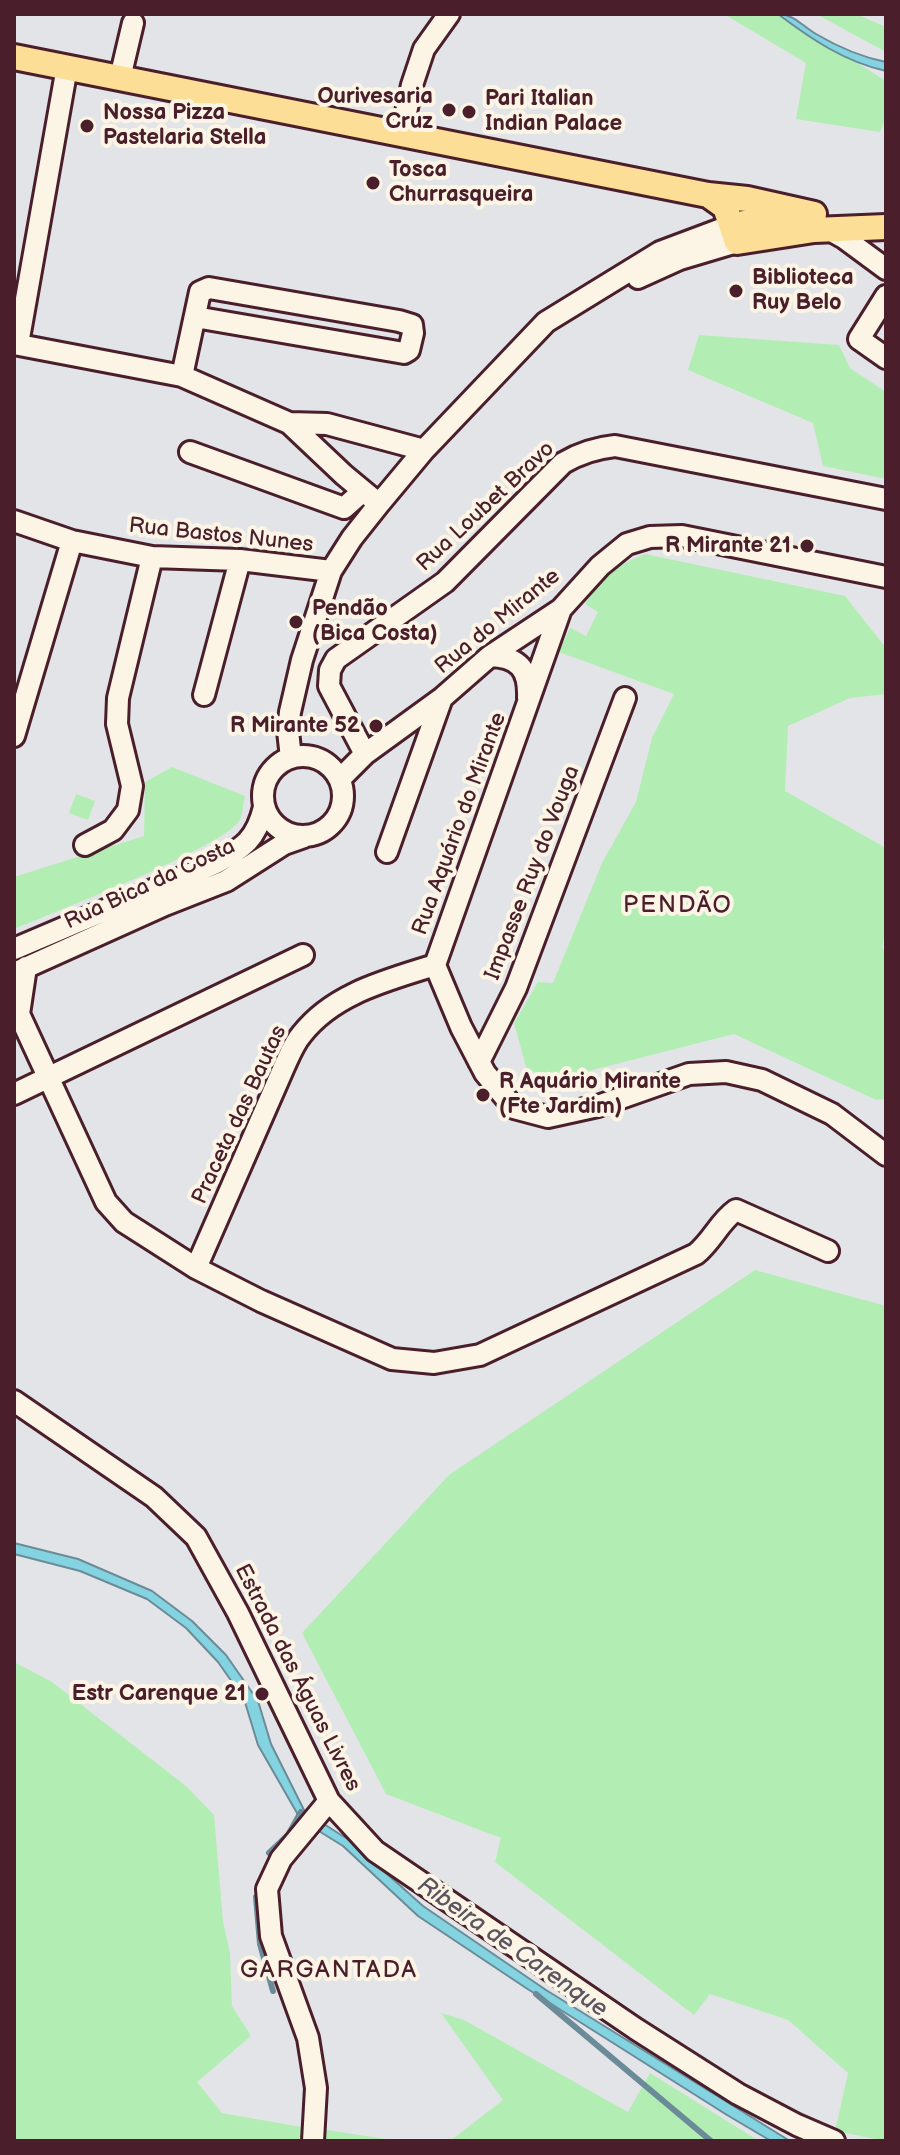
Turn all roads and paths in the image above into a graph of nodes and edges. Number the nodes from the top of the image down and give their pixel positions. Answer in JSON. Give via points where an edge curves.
{"nodes":[{"id":1,"x":449,"y":14,"type":"edge"},
{"id":2,"x":133,"y":23,"type":"dead end"},
{"id":3,"x":14,"y":57,"type":"edge"},
{"id":4,"x":67,"y":67,"type":"junction"},
{"id":5,"x":120,"y":78,"type":"junction"},
{"id":6,"x":401,"y":135,"type":"junction"},
{"id":7,"x":708,"y":195,"type":"junction"},
{"id":8,"x":886,"y":216,"type":"edge"},
{"id":9,"x":821,"y":222,"type":"junction"},
{"id":10,"x":886,"y":227,"type":"edge"},
{"id":11,"x":734,"y":234,"type":"junction"},
{"id":12,"x":886,"y":269,"type":"edge"},
{"id":13,"x":886,"y":296,"type":"edge"},
{"id":14,"x":195,"y":317,"type":"junction"},
{"id":15,"x":16,"y":344,"type":"edge"},
{"id":16,"x":886,"y":358,"type":"edge"},
{"id":17,"x":182,"y":376,"type":"junction"},
{"id":18,"x":289,"y":423,"type":"junction"},
{"id":19,"x":327,"y":424,"type":"junction"},
{"id":20,"x":311,"y":443,"type":"junction"},
{"id":21,"x":424,"y":450,"type":"junction"},
{"id":22,"x":190,"y":452,"type":"dead end"},
{"id":23,"x":371,"y":498,"type":"junction"},
{"id":24,"x":886,"y":499,"type":"edge"},
{"id":25,"x":14,"y":521,"type":"edge"},
{"id":26,"x":72,"y":541,"type":"junction"},
{"id":27,"x":152,"y":557,"type":"junction"},
{"id":28,"x":240,"y":560,"type":"junction"},
{"id":29,"x":331,"y":571,"type":"junction"},
{"id":30,"x":886,"y":577,"type":"edge"},
{"id":31,"x":561,"y":609,"type":"junction"},
{"id":32,"x":490,"y":656,"type":"junction"},
{"id":33,"x":204,"y":695,"type":"dead end"},
{"id":34,"x":442,"y":698,"type":"junction"},
{"id":35,"x":625,"y":698,"type":"dead end"},
{"id":36,"x":527,"y":708,"type":"junction"},
{"id":37,"x":14,"y":736,"type":"edge"},
{"id":38,"x":365,"y":754,"type":"junction"},
{"id":39,"x":291,"y":758,"type":"junction"},
{"id":40,"x":340,"y":779,"type":"junction"},
{"id":41,"x":264,"y":807,"type":"junction"},
{"id":42,"x":304,"y":837,"type":"junction"},
{"id":43,"x":85,"y":845,"type":"dead end"},
{"id":44,"x":387,"y":852,"type":"dead end"},
{"id":45,"x":14,"y":949,"type":"edge"},
{"id":46,"x":303,"y":955,"type":"dead end"},
{"id":47,"x":435,"y":965,"type":"junction"},
{"id":48,"x":20,"y":970,"type":"edge"},
{"id":49,"x":17,"y":1012,"type":"edge"},
{"id":50,"x":479,"y":1062,"type":"junction"},
{"id":51,"x":49,"y":1078,"type":"junction"},
{"id":52,"x":14,"y":1094,"type":"edge"},
{"id":53,"x":886,"y":1155,"type":"edge"},
{"id":54,"x":828,"y":1251,"type":"dead end"},
{"id":55,"x":196,"y":1268,"type":"junction"},
{"id":56,"x":14,"y":1401,"type":"edge"},
{"id":57,"x":323,"y":1807,"type":"junction"},
{"id":58,"x":313,"y":2141,"type":"edge"},
{"id":59,"x":834,"y":2141,"type":"edge"}],
"edges":[{"from":1,"to":6,"type":"street","via":[[424,49]]},
{"from":2,"to":5,"type":"street"},
{"from":3,"to":4,"type":"main road"},
{"from":4,"to":5,"type":"main road"},
{"from":4,"to":15,"type":"street"},
{"from":5,"to":6,"type":"main road"},
{"from":6,"to":7,"type":"main road"},
{"from":7,"to":9,"type":"main road","via":[[747,199]]},
{"from":7,"to":11,"type":"main road","via":[[725,207]]},
{"from":8,"to":9,"type":"main road"},
{"from":9,"to":10,"type":"main road"},
{"from":9,"to":11,"type":"main road","via":[[753,220]]},
{"from":9,"to":12,"type":"street"},
{"from":11,"to":21,"type":"street","via":[[660,252],[546,322]]},
{"from":13,"to":16,"type":"street","via":[[859,339]]},
{"from":14,"to":14,"type":"street","via":[[404,353],[413,333],[412,325],[399,321],[209,288],[200,292]]},
{"from":14,"to":17,"type":"street"},
{"from":15,"to":17,"type":"street"},
{"from":17,"to":18,"type":"street"},
{"from":18,"to":19,"type":"street"},
{"from":18,"to":20,"type":"street"},
{"from":19,"to":20,"type":"street","via":[[312,434]]},
{"from":19,"to":21,"type":"street"},
{"from":20,"to":23,"type":"street"},
{"from":21,"to":23,"type":"street"},
{"from":22,"to":23,"type":"street","via":[[344,508]]},
{"from":23,"to":29,"type":"street"},
{"from":24,"to":38,"type":"street","name":"Rua Loubet Bravo","via":[[615,446],[576,455],[445,582],[336,659],[329,686]]},
{"from":25,"to":26,"type":"street","name":"Rua Bastos Nunes"},
{"from":26,"to":27,"type":"street","name":"Rua Bastos Nunes"},
{"from":26,"to":37,"type":"street"},
{"from":27,"to":28,"type":"street","name":"Rua Bastos Nunes"},
{"from":27,"to":43,"type":"street","via":[[118,698],[117,724],[132,786],[128,810],[113,830]]},
{"from":28,"to":29,"type":"street","name":"Rua Bastos Nunes"},
{"from":28,"to":33,"type":"street"},
{"from":29,"to":39,"type":"street","via":[[290,712]]},
{"from":30,"to":31,"type":"street","name":"Rua do Mirante","via":[[682,536],[650,537],[627,544]]},
{"from":31,"to":32,"type":"street","name":"Rua do Mirante"},
{"from":31,"to":36,"type":"street","name":"Rua Aquário do Mirante"},
{"from":32,"to":34,"type":"street","name":"Rua do Mirante"},
{"from":32,"to":36,"type":"street","name":"Rua Aquário do Mirante","via":[[508,657],[521,666],[528,684]]},
{"from":34,"to":38,"type":"street","name":"Rua do Mirante"},
{"from":34,"to":44,"type":"street"},
{"from":35,"to":50,"type":"street","name":"Impasse Ruy do Vouga","via":[[516,988]]},
{"from":36,"to":47,"type":"street","name":"Rua Aquário do Mirante"},
{"from":38,"to":40,"type":"street","name":"Rua do Mirante"},
{"from":39,"to":40,"type":"street","via":[[314,757]]},
{"from":39,"to":41,"type":"street","via":[[272,771]]},
{"from":40,"to":42,"type":"street","via":[[343,805],[337,817],[329,828]]},
{"from":41,"to":42,"type":"street","via":[[279,828]]},
{"from":41,"to":45,"type":"street","name":"Rua Bica da Costa","via":[[254,837],[241,849]]},
{"from":42,"to":48,"type":"street","name":"Rua Bica da Costa","via":[[226,881]]},
{"from":46,"to":51,"type":"street"},
{"from":47,"to":50,"type":"street","name":"Rua Aquário do Mirante"},
{"from":47,"to":55,"type":"street","name":"Praceta das Bautas","via":[[334,1004],[300,1036]]},
{"from":48,"to":49,"type":"street"},
{"from":49,"to":51,"type":"street"},
{"from":50,"to":53,"type":"street","name":"Rua Aquário do Mirante","via":[[514,1108],[548,1117],[598,1106],[689,1074],[726,1072],[762,1080],[832,1114]]},
{"from":51,"to":52,"type":"street"},
{"from":51,"to":55,"type":"street","via":[[106,1202],[124,1222]]},
{"from":54,"to":55,"type":"street","via":[[736,1210],[696,1254],[480,1355],[434,1363],[392,1359]]},
{"from":56,"to":57,"type":"street","name":"Estrada das Águas Livres","via":[[154,1497],[196,1537],[238,1613]]},
{"from":57,"to":58,"type":"street","via":[[281,1859],[267,1889],[271,1936],[308,2038],[316,2088]]},
{"from":57,"to":59,"type":"street","name":"Estrada das Águas Livres","via":[[375,1851],[636,2029],[738,2094]]}]}
